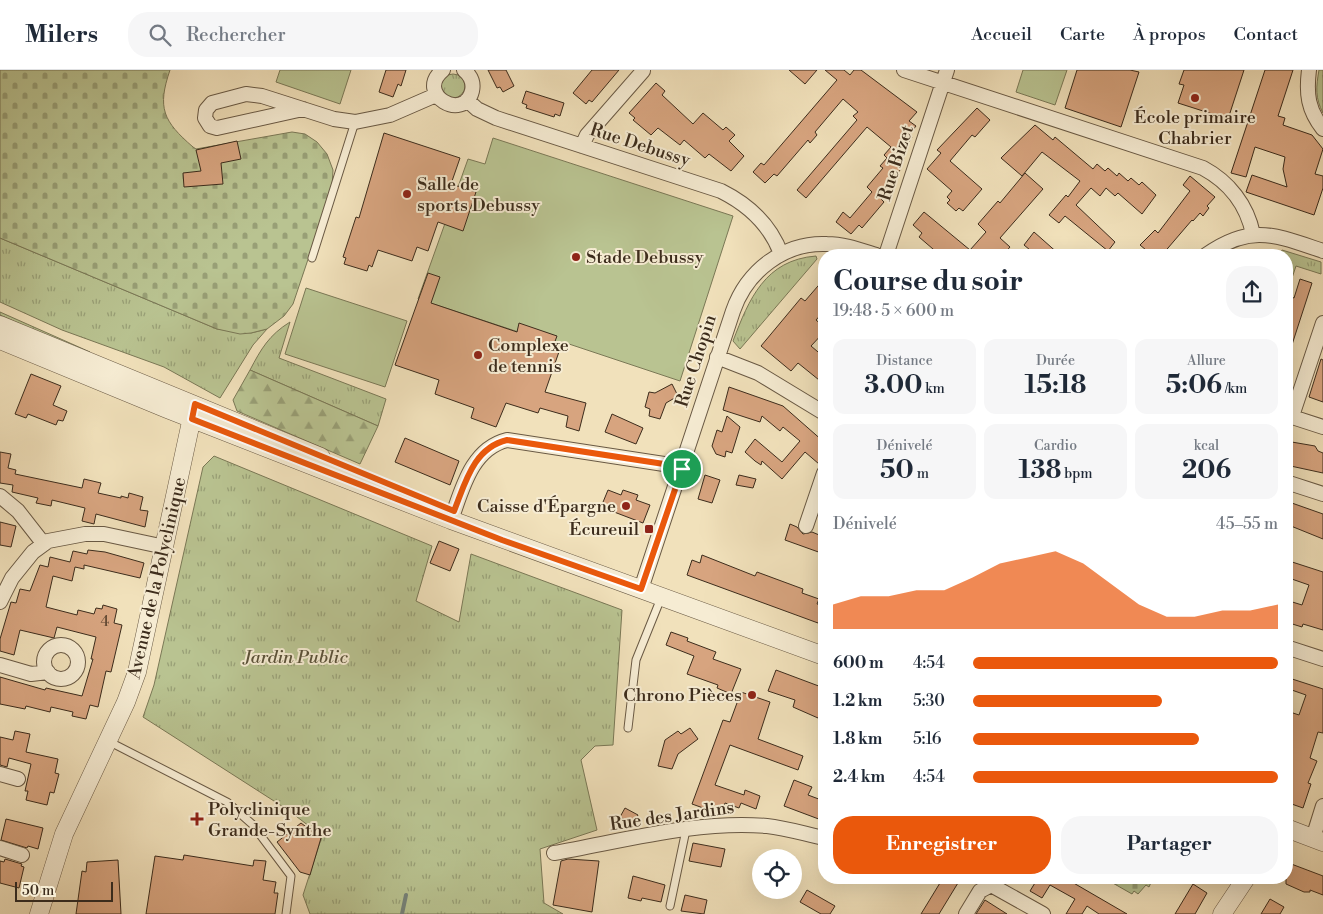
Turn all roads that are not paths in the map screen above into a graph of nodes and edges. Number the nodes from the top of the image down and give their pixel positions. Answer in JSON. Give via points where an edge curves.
{"nodes":[{"id":1,"x":443,"y":70,"type":"edge"},
{"id":2,"x":464,"y":70,"type":"edge"},
{"id":3,"x":904,"y":70,"type":"edge"},
{"id":4,"x":1309,"y":70,"type":"edge"},
{"id":5,"x":643,"y":71,"type":"edge"},
{"id":6,"x":945,"y":76,"type":"edge"},
{"id":7,"x":436,"y":95,"type":"junction"},
{"id":8,"x":466,"y":100,"type":"junction"},
{"id":9,"x":303,"y":109,"type":"junction"},
{"id":10,"x":355,"y":122,"type":"junction"},
{"id":11,"x":1323,"y":130,"type":"edge"},
{"id":12,"x":582,"y":146,"type":"junction"},
{"id":13,"x":1254,"y":234,"type":"junction"},
{"id":14,"x":855,"y":249,"type":"edge"},
{"id":15,"x":888,"y":249,"type":"edge"},
{"id":16,"x":1216,"y":249,"type":"edge"},
{"id":17,"x":1323,"y":251,"type":"edge"},
{"id":18,"x":781,"y":254,"type":"junction"},
{"id":19,"x":312,"y":258,"type":"dead end"},
{"id":20,"x":1323,"y":323,"type":"edge"},
{"id":21,"x":0,"y":325,"type":"edge"},
{"id":22,"x":0,"y":340,"type":"edge"},
{"id":23,"x":717,"y":357,"type":"junction"},
{"id":24,"x":1293,"y":405,"type":"edge"},
{"id":25,"x":818,"y":409,"type":"edge"},
{"id":26,"x":194,"y":411,"type":"junction"},
{"id":27,"x":1293,"y":417,"type":"edge"},
{"id":28,"x":1323,"y":427,"type":"edge"},
{"id":29,"x":682,"y":469,"type":"junction"},
{"id":30,"x":1293,"y":484,"type":"edge"},
{"id":31,"x":818,"y":491,"type":"edge"},
{"id":32,"x":1323,"y":494,"type":"edge"},
{"id":33,"x":0,"y":496,"type":"edge"},
{"id":34,"x":452,"y":516,"type":"junction"},
{"id":35,"x":806,"y":526,"type":"dead end"},
{"id":36,"x":43,"y":543,"type":"junction"},
{"id":37,"x":165,"y":547,"type":"junction"},
{"id":38,"x":641,"y":589,"type":"junction"},
{"id":39,"x":662,"y":597,"type":"junction"},
{"id":40,"x":0,"y":602,"type":"edge"},
{"id":41,"x":1293,"y":649,"type":"edge"},
{"id":42,"x":818,"y":654,"type":"edge"},
{"id":43,"x":1323,"y":659,"type":"edge"},
{"id":44,"x":0,"y":665,"type":"edge"},
{"id":45,"x":48,"y":672,"type":"dead end"},
{"id":46,"x":628,"y":728,"type":"dead end"},
{"id":47,"x":107,"y":741,"type":"junction"},
{"id":48,"x":0,"y":774,"type":"edge"},
{"id":49,"x":18,"y":779,"type":"dead end"},
{"id":50,"x":1323,"y":806,"type":"edge"},
{"id":51,"x":686,"y":830,"type":"junction"},
{"id":52,"x":1293,"y":831,"type":"edge"},
{"id":53,"x":818,"y":837,"type":"edge"},
{"id":54,"x":1318,"y":840,"type":"edge"},
{"id":55,"x":0,"y":848,"type":"edge"},
{"id":56,"x":554,"y":853,"type":"dead end"},
{"id":57,"x":22,"y":855,"type":"dead end"},
{"id":58,"x":1242,"y":884,"type":"edge"},
{"id":59,"x":670,"y":906,"type":"dead end"},
{"id":60,"x":39,"y":914,"type":"edge"},
{"id":61,"x":286,"y":914,"type":"edge"},
{"id":62,"x":966,"y":914,"type":"edge"},
{"id":63,"x":1043,"y":914,"type":"edge"},
{"id":64,"x":1222,"y":914,"type":"edge"}],
"edges":[{"from":1,"to":7,"type":"street","via":[[435,82]]},
{"from":2,"to":8,"type":"street","via":[[473,86]]},
{"from":3,"to":6,"type":"street"},
{"from":4,"to":11,"type":"street","via":[[1308,101]]},
{"from":5,"to":12,"type":"street"},
{"from":6,"to":13,"type":"street","via":[[1203,168],[1226,184],[1239,200]]},
{"from":6,"to":15,"type":"street","name":"Rue Bizet"},
{"from":7,"to":8,"type":"street","via":[[448,105],[458,105]]},
{"from":7,"to":10,"type":"street","via":[[390,115]]},
{"from":8,"to":12,"type":"street","name":"Rue Debussy","via":[[489,115]]},
{"from":9,"to":9,"type":"street","via":[[256,94],[246,94],[212,103],[205,118],[210,126],[217,128]]},
{"from":9,"to":10,"type":"street"},
{"from":10,"to":19,"type":"lane"},
{"from":12,"to":18,"type":"street","name":"Rue Debussy","via":[[734,198],[763,222]]},
{"from":13,"to":16,"type":"street","via":[[1229,241]]},
{"from":13,"to":17,"type":"street","via":[[1272,235]]},
{"from":14,"to":18,"type":"street","name":"Rue Chopin","via":[[826,244],[800,247]]},
{"from":18,"to":23,"type":"street","name":"Rue Chopin","via":[[758,272],[741,292]]},
{"from":20,"to":24,"type":"street"},
{"from":21,"to":26,"type":"street"},
{"from":22,"to":26,"type":"street"},
{"from":23,"to":25,"type":"street","via":[[758,373]]},
{"from":23,"to":29,"type":"street","name":"Rue Chopin"},
{"from":26,"to":34,"type":"street"},
{"from":26,"to":37,"type":"street","name":"Avenue de la Polyclinique"},
{"from":27,"to":28,"type":"street"},
{"from":29,"to":34,"type":"street","via":[[507,440],[493,446],[474,463]]},
{"from":29,"to":38,"type":"street","name":"Rue Chopin"},
{"from":30,"to":32,"type":"street"},
{"from":31,"to":35,"type":"street"},
{"from":33,"to":36,"type":"street","via":[[18,511]]},
{"from":34,"to":38,"type":"street"},
{"from":36,"to":37,"type":"street","via":[[57,538],[98,534]]},
{"from":36,"to":40,"type":"street","via":[[12,578]]},
{"from":37,"to":47,"type":"street","name":"Avenue de la Polyclinique","via":[[137,672]]},
{"from":38,"to":39,"type":"street"},
{"from":39,"to":42,"type":"street"},
{"from":39,"to":46,"type":"lane","via":[[636,660]]},
{"from":41,"to":43,"type":"street"},
{"from":44,"to":45,"type":"street","via":[[31,674]]},
{"from":47,"to":60,"type":"street","name":"Avenue de la Polyclinique","via":[[64,834]]},
{"from":47,"to":61,"type":"lane","via":[[237,809],[291,876]]},
{"from":48,"to":49,"type":"street"},
{"from":50,"to":54,"type":"street"},
{"from":51,"to":53,"type":"street","name":"Rue des Jardins","via":[[759,826]]},
{"from":51,"to":56,"type":"street","name":"Rue des Jardins"},
{"from":51,"to":59,"type":"lane"},
{"from":52,"to":54,"type":"street"},
{"from":55,"to":57,"type":"street"},
{"from":58,"to":64,"type":"street"},
{"from":62,"to":63,"type":"street","via":[[980,890],[991,885]]}]}
